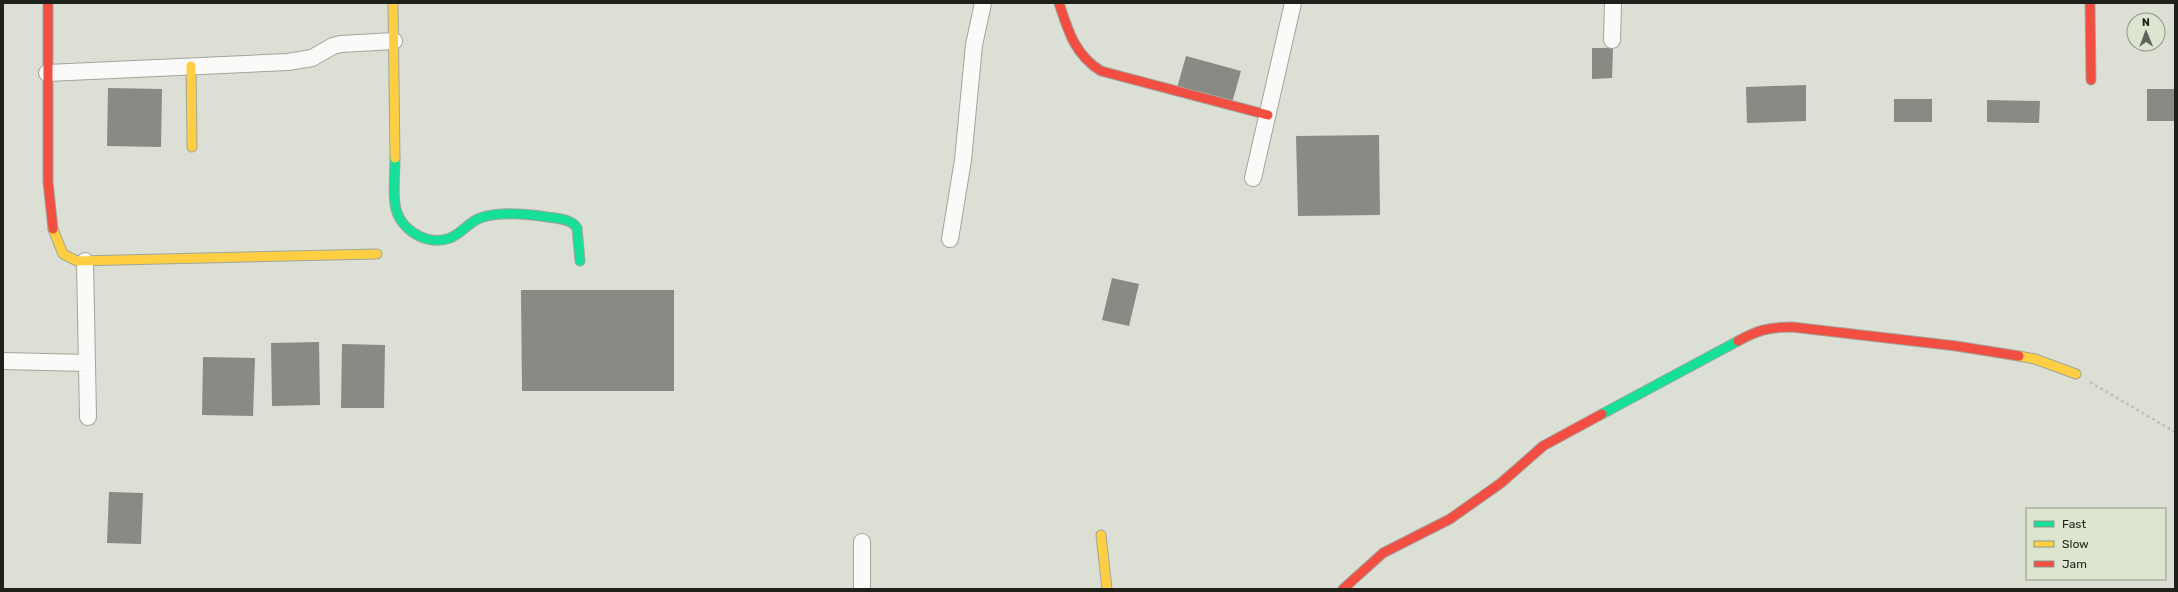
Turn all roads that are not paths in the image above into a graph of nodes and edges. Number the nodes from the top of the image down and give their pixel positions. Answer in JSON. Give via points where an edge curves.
{"nodes":[{"id":1,"x":48,"y":3,"type":"edge"},
{"id":2,"x":393,"y":3,"type":"edge"},
{"id":3,"x":982,"y":3,"type":"edge"},
{"id":4,"x":1059,"y":3,"type":"edge"},
{"id":5,"x":1293,"y":3,"type":"edge"},
{"id":6,"x":1613,"y":3,"type":"edge"},
{"id":7,"x":2090,"y":3,"type":"edge"},
{"id":8,"x":1612,"y":40,"type":"dead end"},
{"id":9,"x":394,"y":41,"type":"junction"},
{"id":10,"x":191,"y":66,"type":"junction"},
{"id":11,"x":48,"y":73,"type":"junction"},
{"id":12,"x":2091,"y":80,"type":"dead end"},
{"id":13,"x":1268,"y":115,"type":"junction"},
{"id":14,"x":192,"y":147,"type":"dead end"},
{"id":15,"x":1253,"y":178,"type":"dead end"},
{"id":16,"x":950,"y":239,"type":"dead end"},
{"id":17,"x":377,"y":254,"type":"dead end"},
{"id":18,"x":85,"y":261,"type":"junction"},
{"id":19,"x":580,"y":261,"type":"dead end"},
{"id":20,"x":3,"y":361,"type":"edge"},
{"id":21,"x":87,"y":363,"type":"junction"},
{"id":22,"x":2076,"y":374,"type":"road end"},
{"id":23,"x":88,"y":416,"type":"dead end"},
{"id":24,"x":1101,"y":535,"type":"dead end"},
{"id":25,"x":862,"y":542,"type":"dead end"},
{"id":26,"x":862,"y":589,"type":"edge"},
{"id":27,"x":1107,"y":589,"type":"edge"},
{"id":28,"x":1343,"y":589,"type":"edge"}],
"edges":[{"from":1,"to":11,"type":"street"},
{"from":2,"to":9,"type":"street"},
{"from":3,"to":16,"type":"street","via":[[974,45],[963,160]]},
{"from":4,"to":13,"type":"street","via":[[1076,48],[1090,65],[1101,71]]},
{"from":5,"to":13,"type":"street"},
{"from":6,"to":8,"type":"street"},
{"from":7,"to":12,"type":"street"},
{"from":9,"to":10,"type":"street","via":[[341,44],[302,60]]},
{"from":9,"to":19,"type":"street","via":[[395,205],[402,223],[413,234],[442,240],[458,234],[481,218],[490,216],[564,218],[576,226]]},
{"from":10,"to":11,"type":"street"},
{"from":10,"to":14,"type":"street"},
{"from":11,"to":18,"type":"street","via":[[49,172],[53,229],[63,254],[77,261]]},
{"from":13,"to":15,"type":"street"},
{"from":17,"to":18,"type":"street"},
{"from":18,"to":21,"type":"street"},
{"from":20,"to":21,"type":"street"},
{"from":21,"to":23,"type":"street"},
{"from":22,"to":28,"type":"street","via":[[2035,358],[1956,346],[1792,327],[1762,329],[1734,341],[1543,446],[1502,483],[1450,519],[1383,553]]},
{"from":24,"to":27,"type":"street"},
{"from":25,"to":26,"type":"street"}]}
